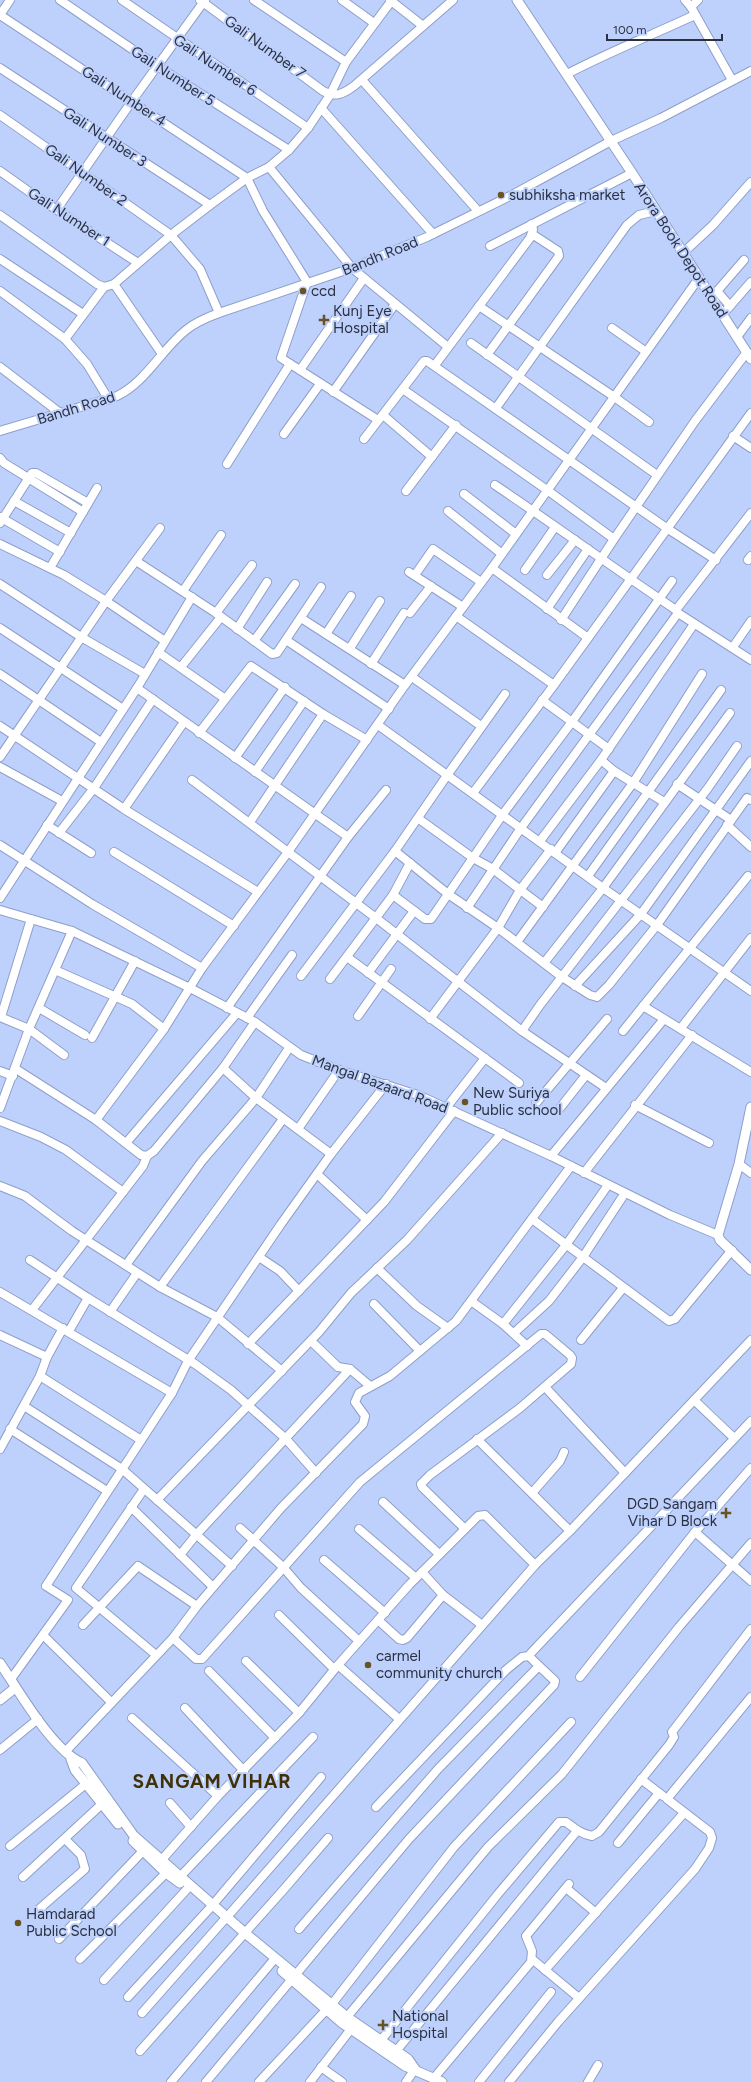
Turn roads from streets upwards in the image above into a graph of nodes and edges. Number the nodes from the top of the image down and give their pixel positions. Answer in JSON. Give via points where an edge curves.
{"nodes":[{"id":1,"x":10,"y":0,"type":"edge"},
{"id":2,"x":60,"y":0,"type":"edge"},
{"id":3,"x":122,"y":0,"type":"edge"},
{"id":4,"x":254,"y":0,"type":"edge"},
{"id":5,"x":342,"y":0,"type":"edge"},
{"id":6,"x":391,"y":0,"type":"edge"},
{"id":7,"x":453,"y":0,"type":"edge"},
{"id":8,"x":517,"y":0,"type":"edge"},
{"id":9,"x":685,"y":0,"type":"edge"},
{"id":10,"x":698,"y":0,"type":"edge"},
{"id":11,"x":203,"y":1,"type":"edge"},
{"id":12,"x":691,"y":7,"type":"junction"},
{"id":13,"x":0,"y":15,"type":"edge"},
{"id":14,"x":695,"y":16,"type":"junction"},
{"id":15,"x":374,"y":23,"type":"junction"},
{"id":16,"x":423,"y":26,"type":"junction"},
{"id":17,"x":176,"y":38,"type":"junction"},
{"id":18,"x":346,"y":62,"type":"junction"},
{"id":19,"x":156,"y":66,"type":"junction"},
{"id":20,"x":0,"y":68,"type":"edge"},
{"id":21,"x":751,"y":71,"type":"edge"},
{"id":22,"x":567,"y":74,"type":"junction"},
{"id":23,"x":362,"y":80,"type":"junction"},
{"id":24,"x":732,"y":80,"type":"junction"},
{"id":25,"x":330,"y":95,"type":"junction"},
{"id":26,"x":132,"y":101,"type":"junction"},
{"id":27,"x":321,"y":108,"type":"junction"},
{"id":28,"x":0,"y":115,"type":"edge"},
{"id":29,"x":308,"y":128,"type":"junction"},
{"id":30,"x":107,"y":138,"type":"junction"},
{"id":31,"x":611,"y":141,"type":"junction"},
{"id":32,"x":289,"y":150,"type":"junction"},
{"id":33,"x":268,"y":167,"type":"junction"},
{"id":34,"x":0,"y":170,"type":"edge"},
{"id":35,"x":83,"y":173,"type":"junction"},
{"id":36,"x":632,"y":173,"type":"junction"},
{"id":37,"x":247,"y":178,"type":"junction"},
{"id":38,"x":751,"y":182,"type":"edge"},
{"id":39,"x":210,"y":205,"type":"junction"},
{"id":40,"x":57,"y":209,"type":"junction"},
{"id":41,"x":478,"y":211,"type":"junction"},
{"id":42,"x":656,"y":211,"type":"junction"},
{"id":43,"x":0,"y":215,"type":"edge"},
{"id":44,"x":532,"y":224,"type":"junction"},
{"id":45,"x":433,"y":234,"type":"junction"},
{"id":46,"x":532,"y":234,"type":"junction"},
{"id":47,"x":171,"y":235,"type":"junction"},
{"id":48,"x":490,"y":246,"type":"dead end"},
{"id":49,"x":683,"y":252,"type":"junction"},
{"id":50,"x":0,"y":259,"type":"edge"},
{"id":51,"x":744,"y":260,"type":"dead end"},
{"id":52,"x":138,"y":263,"type":"junction"},
{"id":53,"x":352,"y":268,"type":"junction"},
{"id":54,"x":364,"y":278,"type":"junction"},
{"id":55,"x":699,"y":278,"type":"junction"},
{"id":56,"x":307,"y":282,"type":"junction"},
{"id":57,"x":751,"y":282,"type":"edge"},
{"id":58,"x":114,"y":284,"type":"junction"},
{"id":59,"x":104,"y":287,"type":"junction"},
{"id":60,"x":0,"y":291,"type":"edge"},
{"id":61,"x":714,"y":294,"type":"junction"},
{"id":62,"x":395,"y":304,"type":"junction"},
{"id":63,"x":478,"y":306,"type":"junction"},
{"id":64,"x":730,"y":306,"type":"junction"},
{"id":65,"x":219,"y":312,"type":"junction"},
{"id":66,"x":83,"y":314,"type":"junction"},
{"id":67,"x":723,"y":314,"type":"junction"},
{"id":68,"x":751,"y":318,"type":"edge"},
{"id":69,"x":508,"y":327,"type":"junction"},
{"id":70,"x":612,"y":328,"type":"dead end"},
{"id":71,"x":737,"y":337,"type":"junction"},
{"id":72,"x":65,"y":339,"type":"junction"},
{"id":73,"x":471,"y":343,"type":"dead end"},
{"id":74,"x":448,"y":346,"type":"junction"},
{"id":75,"x":540,"y":346,"type":"junction"},
{"id":76,"x":645,"y":351,"type":"junction"},
{"id":77,"x":162,"y":354,"type":"junction"},
{"id":78,"x":487,"y":355,"type":"junction"},
{"id":79,"x":749,"y":356,"type":"edge"},
{"id":80,"x":290,"y":364,"type":"junction"},
{"id":81,"x":435,"y":365,"type":"junction"},
{"id":82,"x":0,"y":367,"type":"edge"},
{"id":83,"x":300,"y":370,"type":"junction"},
{"id":84,"x":518,"y":377,"type":"junction"},
{"id":85,"x":320,"y":384,"type":"junction"},
{"id":86,"x":404,"y":390,"type":"junction"},
{"id":87,"x":333,"y":392,"type":"junction"},
{"id":88,"x":613,"y":396,"type":"junction"},
{"id":89,"x":109,"y":400,"type":"junction"},
{"id":90,"x":496,"y":408,"type":"junction"},
{"id":91,"x":60,"y":413,"type":"junction"},
{"id":92,"x":751,"y":413,"type":"edge"},
{"id":93,"x":380,"y":418,"type":"junction"},
{"id":94,"x":649,"y":422,"type":"dead end"},
{"id":95,"x":456,"y":425,"type":"junction"},
{"id":96,"x":2,"y":428,"type":"edge"},
{"id":97,"x":590,"y":429,"type":"junction"},
{"id":98,"x":284,"y":434,"type":"dead end"},
{"id":99,"x":733,"y":436,"type":"junction"},
{"id":100,"x":364,"y":439,"type":"dead end"},
{"id":101,"x":751,"y":448,"type":"edge"},
{"id":102,"x":432,"y":457,"type":"junction"},
{"id":103,"x":0,"y":458,"type":"edge"},
{"id":104,"x":568,"y":460,"type":"junction"},
{"id":105,"x":227,"y":464,"type":"dead end"},
{"id":106,"x":657,"y":475,"type":"junction"},
{"id":107,"x":28,"y":479,"type":"junction"},
{"id":108,"x":496,"y":486,"type":"dead end"},
{"id":109,"x":97,"y":488,"type":"dead end"},
{"id":110,"x":547,"y":490,"type":"junction"},
{"id":111,"x":406,"y":491,"type":"dead end"},
{"id":112,"x":464,"y":494,"type":"dead end"},
{"id":113,"x":14,"y":501,"type":"junction"},
{"id":114,"x":88,"y":504,"type":"junction"},
{"id":115,"x":635,"y":506,"type":"junction"},
{"id":116,"x":532,"y":510,"type":"junction"},
{"id":117,"x":448,"y":511,"type":"dead end"},
{"id":118,"x":83,"y":512,"type":"junction"},
{"id":119,"x":751,"y":513,"type":"edge"},
{"id":120,"x":1,"y":519,"type":"edge"},
{"id":121,"x":555,"y":527,"type":"junction"},
{"id":122,"x":160,"y":528,"type":"dead end"},
{"id":123,"x":668,"y":529,"type":"junction"},
{"id":124,"x":70,"y":533,"type":"junction"},
{"id":125,"x":221,"y":534,"type":"dead end"},
{"id":126,"x":516,"y":534,"type":"junction"},
{"id":127,"x":614,"y":539,"type":"junction"},
{"id":128,"x":574,"y":540,"type":"junction"},
{"id":129,"x":0,"y":544,"type":"edge"},
{"id":130,"x":588,"y":549,"type":"junction"},
{"id":131,"x":60,"y":552,"type":"junction"},
{"id":132,"x":502,"y":554,"type":"junction"},
{"id":133,"x":602,"y":558,"type":"junction"},
{"id":134,"x":716,"y":560,"type":"junction"},
{"id":135,"x":136,"y":561,"type":"junction"},
{"id":136,"x":252,"y":565,"type":"dead end"},
{"id":137,"x":50,"y":568,"type":"junction"},
{"id":138,"x":492,"y":568,"type":"junction"},
{"id":139,"x":526,"y":570,"type":"dead end"},
{"id":140,"x":547,"y":575,"type":"dead end"},
{"id":141,"x":630,"y":581,"type":"junction"},
{"id":142,"x":672,"y":581,"type":"dead end"},
{"id":143,"x":267,"y":582,"type":"dead end"},
{"id":144,"x":481,"y":582,"type":"junction"},
{"id":145,"x":0,"y":584,"type":"edge"},
{"id":146,"x":295,"y":584,"type":"dead end"},
{"id":147,"x":431,"y":586,"type":"junction"},
{"id":148,"x":321,"y":587,"type":"dead end"},
{"id":149,"x":183,"y":591,"type":"junction"},
{"id":150,"x":351,"y":596,"type":"dead end"},
{"id":151,"x":192,"y":597,"type":"junction"},
{"id":152,"x":659,"y":599,"type":"junction"},
{"id":153,"x":106,"y":601,"type":"junction"},
{"id":154,"x":380,"y":601,"type":"dead end"},
{"id":155,"x":463,"y":607,"type":"junction"},
{"id":156,"x":547,"y":609,"type":"junction"},
{"id":157,"x":677,"y":611,"type":"junction"},
{"id":158,"x":219,"y":615,"type":"junction"},
{"id":159,"x":456,"y":616,"type":"junction"},
{"id":160,"x":301,"y":618,"type":"junction"},
{"id":161,"x":561,"y":620,"type":"junction"},
{"id":162,"x":751,"y":621,"type":"edge"},
{"id":163,"x":694,"y":624,"type":"junction"},
{"id":164,"x":0,"y":628,"type":"edge"},
{"id":165,"x":237,"y":629,"type":"junction"},
{"id":166,"x":326,"y":634,"type":"junction"},
{"id":167,"x":81,"y":637,"type":"junction"},
{"id":168,"x":588,"y":638,"type":"junction"},
{"id":169,"x":286,"y":640,"type":"junction"},
{"id":170,"x":164,"y":641,"type":"junction"},
{"id":171,"x":254,"y":641,"type":"junction"},
{"id":172,"x":733,"y":647,"type":"junction"},
{"id":173,"x":350,"y":648,"type":"junction"},
{"id":174,"x":158,"y":652,"type":"junction"},
{"id":175,"x":751,"y":660,"type":"edge"},
{"id":176,"x":371,"y":664,"type":"junction"},
{"id":177,"x":61,"y":667,"type":"junction"},
{"id":178,"x":182,"y":667,"type":"junction"},
{"id":179,"x":0,"y":674,"type":"edge"},
{"id":180,"x":145,"y":674,"type":"junction"},
{"id":181,"x":702,"y":674,"type":"dead end"},
{"id":182,"x":412,"y":677,"type":"junction"},
{"id":183,"x":554,"y":685,"type":"junction"},
{"id":184,"x":405,"y":686,"type":"junction"},
{"id":185,"x":137,"y":688,"type":"junction"},
{"id":186,"x":285,"y":688,"type":"junction"},
{"id":187,"x":721,"y":690,"type":"dead end"},
{"id":188,"x":505,"y":694,"type":"dead end"},
{"id":189,"x":224,"y":698,"type":"junction"},
{"id":190,"x":153,"y":699,"type":"junction"},
{"id":191,"x":38,"y":700,"type":"junction"},
{"id":192,"x":542,"y":700,"type":"junction"},
{"id":193,"x":304,"y":701,"type":"junction"},
{"id":194,"x":123,"y":709,"type":"junction"},
{"id":195,"x":389,"y":709,"type":"junction"},
{"id":196,"x":730,"y":713,"type":"dead end"},
{"id":197,"x":323,"y":714,"type":"junction"},
{"id":198,"x":184,"y":722,"type":"junction"},
{"id":199,"x":572,"y":722,"type":"junction"},
{"id":200,"x":378,"y":725,"type":"junction"},
{"id":201,"x":0,"y":726,"type":"edge"},
{"id":202,"x":482,"y":726,"type":"junction"},
{"id":203,"x":199,"y":733,"type":"junction"},
{"id":204,"x":14,"y":736,"type":"junction"},
{"id":205,"x":589,"y":736,"type":"junction"},
{"id":206,"x":367,"y":740,"type":"junction"},
{"id":207,"x":101,"y":742,"type":"junction"},
{"id":208,"x":737,"y":746,"type":"dead end"},
{"id":209,"x":609,"y":749,"type":"junction"},
{"id":210,"x":0,"y":757,"type":"edge"},
{"id":211,"x":235,"y":758,"type":"junction"},
{"id":212,"x":602,"y":760,"type":"junction"},
{"id":213,"x":751,"y":761,"type":"edge"},
{"id":214,"x":0,"y":767,"type":"edge"},
{"id":215,"x":614,"y":771,"type":"junction"},
{"id":216,"x":255,"y":772,"type":"junction"},
{"id":217,"x":448,"y":774,"type":"junction"},
{"id":218,"x":78,"y":777,"type":"junction"},
{"id":219,"x":192,"y":780,"type":"dead end"},
{"id":220,"x":633,"y":783,"type":"junction"},
{"id":221,"x":677,"y":784,"type":"junction"},
{"id":222,"x":274,"y":786,"type":"junction"},
{"id":223,"x":94,"y":788,"type":"junction"},
{"id":224,"x":386,"y":790,"type":"dead end"},
{"id":225,"x":648,"y":792,"type":"junction"},
{"id":226,"x":473,"y":793,"type":"junction"},
{"id":227,"x":699,"y":799,"type":"junction"},
{"id":228,"x":751,"y":800,"type":"edge"},
{"id":229,"x":62,"y":801,"type":"junction"},
{"id":230,"x":664,"y":802,"type":"junction"},
{"id":231,"x":124,"y":809,"type":"junction"},
{"id":232,"x":716,"y":810,"type":"junction"},
{"id":233,"x":315,"y":813,"type":"junction"},
{"id":234,"x":503,"y":814,"type":"junction"},
{"id":235,"x":419,"y":818,"type":"junction"},
{"id":236,"x":250,"y":822,"type":"junction"},
{"id":237,"x":729,"y":823,"type":"junction"},
{"id":238,"x":47,"y":825,"type":"junction"},
{"id":239,"x":521,"y":828,"type":"junction"},
{"id":240,"x":59,"y":833,"type":"junction"},
{"id":241,"x":348,"y":837,"type":"junction"},
{"id":242,"x":540,"y":841,"type":"junction"},
{"id":243,"x":0,"y":845,"type":"edge"},
{"id":244,"x":751,"y":847,"type":"edge"},
{"id":245,"x":395,"y":851,"type":"junction"},
{"id":246,"x":553,"y":851,"type":"junction"},
{"id":247,"x":114,"y":852,"type":"dead end"},
{"id":248,"x":288,"y":852,"type":"junction"},
{"id":249,"x":91,"y":853,"type":"dead end"},
{"id":250,"x":473,"y":858,"type":"junction"},
{"id":251,"x":23,"y":860,"type":"junction"},
{"id":252,"x":410,"y":863,"type":"junction"},
{"id":253,"x":574,"y":866,"type":"junction"},
{"id":254,"x":493,"y":869,"type":"junction"},
{"id":255,"x":320,"y":876,"type":"junction"},
{"id":256,"x":588,"y":876,"type":"junction"},
{"id":257,"x":748,"y":876,"type":"dead end"},
{"id":258,"x":603,"y":888,"type":"junction"},
{"id":259,"x":520,"y":890,"type":"junction"},
{"id":260,"x":258,"y":892,"type":"junction"},
{"id":261,"x":448,"y":894,"type":"junction"},
{"id":262,"x":393,"y":895,"type":"junction"},
{"id":263,"x":0,"y":898,"type":"edge"},
{"id":264,"x":622,"y":900,"type":"junction"},
{"id":265,"x":355,"y":902,"type":"junction"},
{"id":266,"x":543,"y":907,"type":"junction"},
{"id":267,"x":467,"y":908,"type":"junction"},
{"id":268,"x":0,"y":910,"type":"edge"},
{"id":269,"x":414,"y":911,"type":"junction"},
{"id":270,"x":641,"y":914,"type":"junction"},
{"id":271,"x":376,"y":918,"type":"junction"},
{"id":272,"x":31,"y":919,"type":"junction"},
{"id":273,"x":657,"y":925,"type":"junction"},
{"id":274,"x":234,"y":926,"type":"junction"},
{"id":275,"x":498,"y":928,"type":"junction"},
{"id":276,"x":72,"y":931,"type":"junction"},
{"id":277,"x":397,"y":934,"type":"junction"},
{"id":278,"x":751,"y":938,"type":"edge"},
{"id":279,"x":517,"y":942,"type":"junction"},
{"id":280,"x":691,"y":949,"type":"junction"},
{"id":281,"x":292,"y":955,"type":"dead end"},
{"id":282,"x":347,"y":957,"type":"junction"},
{"id":283,"x":135,"y":961,"type":"junction"},
{"id":284,"x":544,"y":963,"type":"junction"},
{"id":285,"x":202,"y":968,"type":"junction"},
{"id":286,"x":391,"y":969,"type":"dead end"},
{"id":287,"x":55,"y":970,"type":"junction"},
{"id":288,"x":368,"y":973,"type":"junction"},
{"id":289,"x":723,"y":973,"type":"junction"},
{"id":290,"x":301,"y":976,"type":"dead end"},
{"id":291,"x":562,"y":977,"type":"junction"},
{"id":292,"x":330,"y":979,"type":"dead end"},
{"id":293,"x":459,"y":981,"type":"junction"},
{"id":294,"x":381,"y":982,"type":"junction"},
{"id":295,"x":575,"y":986,"type":"junction"},
{"id":296,"x":190,"y":988,"type":"junction"},
{"id":297,"x":751,"y":991,"type":"edge"},
{"id":298,"x":116,"y":997,"type":"junction"},
{"id":299,"x":643,"y":1006,"type":"junction"},
{"id":300,"x":39,"y":1008,"type":"junction"},
{"id":301,"x":227,"y":1008,"type":"junction"},
{"id":302,"x":237,"y":1013,"type":"junction"},
{"id":303,"x":358,"y":1016,"type":"dead end"},
{"id":304,"x":0,"y":1017,"type":"edge"},
{"id":305,"x":247,"y":1018,"type":"junction"},
{"id":306,"x":430,"y":1019,"type":"junction"},
{"id":307,"x":607,"y":1019,"type":"dead end"},
{"id":308,"x":664,"y":1019,"type":"junction"},
{"id":309,"x":255,"y":1022,"type":"junction"},
{"id":310,"x":680,"y":1028,"type":"junction"},
{"id":311,"x":30,"y":1029,"type":"junction"},
{"id":312,"x":164,"y":1029,"type":"junction"},
{"id":313,"x":522,"y":1031,"type":"junction"},
{"id":314,"x":623,"y":1032,"type":"dead end"},
{"id":315,"x":692,"y":1035,"type":"junction"},
{"id":316,"x":289,"y":1048,"type":"junction"},
{"id":317,"x":64,"y":1055,"type":"dead end"},
{"id":318,"x":485,"y":1058,"type":"junction"},
{"id":319,"x":569,"y":1062,"type":"junction"},
{"id":320,"x":223,"y":1068,"type":"junction"},
{"id":321,"x":339,"y":1070,"type":"junction"},
{"id":322,"x":0,"y":1071,"type":"edge"},
{"id":323,"x":14,"y":1072,"type":"junction"},
{"id":324,"x":751,"y":1072,"type":"edge"},
{"id":325,"x":586,"y":1075,"type":"junction"},
{"id":326,"x":520,"y":1083,"type":"dead end"},
{"id":327,"x":386,"y":1084,"type":"junction"},
{"id":328,"x":606,"y":1088,"type":"junction"},
{"id":329,"x":256,"y":1098,"type":"junction"},
{"id":330,"x":536,"y":1103,"type":"dead end"},
{"id":331,"x":635,"y":1106,"type":"junction"},
{"id":332,"x":751,"y":1107,"type":"edge"},
{"id":333,"x":0,"y":1108,"type":"edge"},
{"id":334,"x":446,"y":1108,"type":"junction"},
{"id":335,"x":560,"y":1108,"type":"dead end"},
{"id":336,"x":454,"y":1111,"type":"junction"},
{"id":337,"x":283,"y":1119,"type":"junction"},
{"id":338,"x":96,"y":1120,"type":"junction"},
{"id":339,"x":0,"y":1121,"type":"edge"},
{"id":340,"x":749,"y":1127,"type":"edge"},
{"id":341,"x":298,"y":1129,"type":"junction"},
{"id":342,"x":502,"y":1133,"type":"junction"},
{"id":343,"x":126,"y":1143,"type":"junction"},
{"id":344,"x":709,"y":1143,"type":"dead end"},
{"id":345,"x":331,"y":1154,"type":"junction"},
{"id":346,"x":147,"y":1156,"type":"junction"},
{"id":347,"x":551,"y":1156,"type":"junction"},
{"id":348,"x":739,"y":1164,"type":"junction"},
{"id":349,"x":571,"y":1166,"type":"junction"},
{"id":350,"x":584,"y":1173,"type":"junction"},
{"id":351,"x":751,"y":1173,"type":"edge"},
{"id":352,"x":317,"y":1174,"type":"junction"},
{"id":353,"x":608,"y":1185,"type":"junction"},
{"id":354,"x":0,"y":1186,"type":"edge"},
{"id":355,"x":123,"y":1192,"type":"junction"},
{"id":356,"x":625,"y":1193,"type":"junction"},
{"id":357,"x":532,"y":1219,"type":"junction"},
{"id":358,"x":367,"y":1220,"type":"junction"},
{"id":359,"x":718,"y":1235,"type":"junction"},
{"id":360,"x":85,"y":1240,"type":"junction"},
{"id":361,"x":566,"y":1245,"type":"junction"},
{"id":362,"x":732,"y":1250,"type":"junction"},
{"id":363,"x":259,"y":1257,"type":"junction"},
{"id":364,"x":582,"y":1257,"type":"junction"},
{"id":365,"x":30,"y":1260,"type":"dead end"},
{"id":366,"x":126,"y":1265,"type":"junction"},
{"id":367,"x":377,"y":1268,"type":"junction"},
{"id":368,"x":751,"y":1270,"type":"edge"},
{"id":369,"x":137,"y":1273,"type":"junction"},
{"id":370,"x":56,"y":1278,"type":"junction"},
{"id":371,"x":160,"y":1287,"type":"junction"},
{"id":372,"x":623,"y":1288,"type":"junction"},
{"id":373,"x":299,"y":1291,"type":"junction"},
{"id":374,"x":0,"y":1292,"type":"edge"},
{"id":375,"x":88,"y":1298,"type":"junction"},
{"id":376,"x":471,"y":1301,"type":"junction"},
{"id":377,"x":374,"y":1304,"type":"dead end"},
{"id":378,"x":32,"y":1310,"type":"junction"},
{"id":379,"x":110,"y":1312,"type":"junction"},
{"id":380,"x":217,"y":1317,"type":"junction"},
{"id":381,"x":503,"y":1324,"type":"junction"},
{"id":382,"x":448,"y":1328,"type":"junction"},
{"id":383,"x":66,"y":1330,"type":"junction"},
{"id":384,"x":514,"y":1334,"type":"junction"},
{"id":385,"x":0,"y":1335,"type":"edge"},
{"id":386,"x":581,"y":1340,"type":"dead end"},
{"id":387,"x":751,"y":1340,"type":"edge"},
{"id":388,"x":311,"y":1341,"type":"junction"},
{"id":389,"x":248,"y":1344,"type":"junction"},
{"id":390,"x":527,"y":1346,"type":"junction"},
{"id":391,"x":420,"y":1351,"type":"junction"},
{"id":392,"x":47,"y":1357,"type":"junction"},
{"id":393,"x":188,"y":1361,"type":"junction"},
{"id":394,"x":350,"y":1369,"type":"junction"},
{"id":395,"x":282,"y":1371,"type":"junction"},
{"id":396,"x":40,"y":1376,"type":"junction"},
{"id":397,"x":370,"y":1386,"type":"junction"},
{"id":398,"x":545,"y":1387,"type":"junction"},
{"id":399,"x":172,"y":1393,"type":"junction"},
{"id":400,"x":694,"y":1400,"type":"junction"},
{"id":401,"x":24,"y":1406,"type":"junction"},
{"id":402,"x":248,"y":1406,"type":"junction"},
{"id":403,"x":751,"y":1421,"type":"edge"},
{"id":404,"x":10,"y":1429,"type":"junction"},
{"id":405,"x":734,"y":1438,"type":"junction"},
{"id":406,"x":286,"y":1439,"type":"junction"},
{"id":407,"x":477,"y":1439,"type":"junction"},
{"id":408,"x":141,"y":1440,"type":"junction"},
{"id":409,"x":0,"y":1449,"type":"edge"},
{"id":410,"x":564,"y":1452,"type":"dead end"},
{"id":411,"x":751,"y":1468,"type":"edge"},
{"id":412,"x":122,"y":1469,"type":"junction"},
{"id":413,"x":316,"y":1473,"type":"junction"},
{"id":414,"x":625,"y":1473,"type":"junction"},
{"id":415,"x":144,"y":1489,"type":"junction"},
{"id":416,"x":107,"y":1491,"type":"junction"},
{"id":417,"x":532,"y":1493,"type":"junction"},
{"id":418,"x":157,"y":1500,"type":"junction"},
{"id":419,"x":383,"y":1502,"type":"dead end"},
{"id":420,"x":131,"y":1507,"type":"junction"},
{"id":421,"x":240,"y":1528,"type":"dead end"},
{"id":422,"x":464,"y":1528,"type":"junction"},
{"id":423,"x":359,"y":1529,"type":"dead end"},
{"id":424,"x":570,"y":1531,"type":"junction"},
{"id":425,"x":695,"y":1532,"type":"junction"},
{"id":426,"x":196,"y":1535,"type":"junction"},
{"id":427,"x":253,"y":1541,"type":"junction"},
{"id":428,"x":751,"y":1543,"type":"edge"},
{"id":429,"x":439,"y":1554,"type":"junction"},
{"id":430,"x":180,"y":1555,"type":"junction"},
{"id":431,"x":324,"y":1560,"type":"dead end"},
{"id":432,"x":733,"y":1564,"type":"junction"},
{"id":433,"x":535,"y":1565,"type":"junction"},
{"id":434,"x":232,"y":1566,"type":"junction"},
{"id":435,"x":283,"y":1567,"type":"junction"},
{"id":436,"x":419,"y":1575,"type":"junction"},
{"id":437,"x":751,"y":1581,"type":"edge"},
{"id":438,"x":213,"y":1587,"type":"junction"},
{"id":439,"x":76,"y":1588,"type":"junction"},
{"id":440,"x":443,"y":1595,"type":"junction"},
{"id":441,"x":68,"y":1600,"type":"junction"},
{"id":442,"x":197,"y":1606,"type":"junction"},
{"id":443,"x":99,"y":1608,"type":"junction"},
{"id":444,"x":385,"y":1613,"type":"junction"},
{"id":445,"x":279,"y":1615,"type":"dead end"},
{"id":446,"x":378,"y":1620,"type":"junction"},
{"id":447,"x":83,"y":1625,"type":"dead end"},
{"id":448,"x":482,"y":1625,"type":"junction"},
{"id":449,"x":751,"y":1629,"type":"edge"},
{"id":450,"x":42,"y":1635,"type":"junction"},
{"id":451,"x":173,"y":1638,"type":"junction"},
{"id":452,"x":359,"y":1640,"type":"junction"},
{"id":453,"x":156,"y":1655,"type":"junction"},
{"id":454,"x":529,"y":1656,"type":"junction"},
{"id":455,"x":246,"y":1661,"type":"dead end"},
{"id":456,"x":0,"y":1663,"type":"edge"},
{"id":457,"x":539,"y":1666,"type":"junction"},
{"id":458,"x":336,"y":1667,"type":"junction"},
{"id":459,"x":208,"y":1671,"type":"dead end"},
{"id":460,"x":580,"y":1677,"type":"dead end"},
{"id":461,"x":13,"y":1684,"type":"junction"},
{"id":462,"x":751,"y":1697,"type":"edge"},
{"id":463,"x":0,"y":1700,"type":"edge"},
{"id":464,"x":111,"y":1702,"type":"junction"},
{"id":465,"x":185,"y":1708,"type":"dead end"},
{"id":466,"x":299,"y":1713,"type":"junction"},
{"id":467,"x":132,"y":1718,"type":"dead end"},
{"id":468,"x":38,"y":1719,"type":"junction"},
{"id":469,"x":399,"y":1719,"type":"junction"},
{"id":470,"x":571,"y":1722,"type":"dead end"},
{"id":471,"x":313,"y":1737,"type":"dead end"},
{"id":472,"x":275,"y":1738,"type":"junction"},
{"id":473,"x":0,"y":1750,"type":"edge"},
{"id":474,"x":65,"y":1752,"type":"junction"},
{"id":475,"x":72,"y":1759,"type":"junction"},
{"id":476,"x":244,"y":1771,"type":"junction"},
{"id":477,"x":321,"y":1777,"type":"dead end"},
{"id":478,"x":642,"y":1779,"type":"junction"},
{"id":479,"x":87,"y":1783,"type":"junction"},
{"id":480,"x":659,"y":1793,"type":"junction"},
{"id":481,"x":218,"y":1796,"type":"junction"},
{"id":482,"x":667,"y":1799,"type":"junction"},
{"id":483,"x":103,"y":1803,"type":"junction"},
{"id":484,"x":170,"y":1803,"type":"dead end"},
{"id":485,"x":376,"y":1807,"type":"dead end"},
{"id":486,"x":684,"y":1813,"type":"junction"},
{"id":487,"x":191,"y":1827,"type":"junction"},
{"id":488,"x":577,"y":1831,"type":"junction"},
{"id":489,"x":328,"y":1838,"type":"dead end"},
{"id":490,"x":65,"y":1839,"type":"junction"},
{"id":491,"x":618,"y":1843,"type":"dead end"},
{"id":492,"x":10,"y":1846,"type":"dead end"},
{"id":493,"x":142,"y":1852,"type":"junction"},
{"id":494,"x":159,"y":1862,"type":"junction"},
{"id":495,"x":166,"y":1873,"type":"junction"},
{"id":496,"x":23,"y":1877,"type":"dead end"},
{"id":497,"x":178,"y":1879,"type":"junction"},
{"id":498,"x":188,"y":1888,"type":"junction"},
{"id":499,"x":212,"y":1906,"type":"junction"},
{"id":500,"x":38,"y":1910,"type":"dead end"},
{"id":501,"x":596,"y":1913,"type":"junction"},
{"id":502,"x":225,"y":1919,"type":"junction"},
{"id":503,"x":299,"y":1930,"type":"dead end"},
{"id":504,"x":244,"y":1935,"type":"junction"},
{"id":505,"x":59,"y":1940,"type":"dead end"},
{"id":506,"x":80,"y":1958,"type":"dead end"},
{"id":507,"x":532,"y":1959,"type":"junction"},
{"id":508,"x":272,"y":1962,"type":"junction"},
{"id":509,"x":545,"y":1970,"type":"junction"},
{"id":510,"x":293,"y":1976,"type":"junction"},
{"id":511,"x":104,"y":1980,"type":"dead end"},
{"id":512,"x":551,"y":1992,"type":"dead end"},
{"id":513,"x":128,"y":1997,"type":"dead end"},
{"id":514,"x":579,"y":1998,"type":"junction"},
{"id":515,"x":329,"y":2006,"type":"junction"},
{"id":516,"x":142,"y":2013,"type":"dead end"},
{"id":517,"x":347,"y":2017,"type":"junction"},
{"id":518,"x":351,"y":2029,"type":"junction"},
{"id":519,"x":379,"y":2044,"type":"junction"},
{"id":520,"x":140,"y":2051,"type":"dead end"},
{"id":521,"x":394,"y":2053,"type":"junction"},
{"id":522,"x":598,"y":2065,"type":"dead end"},
{"id":523,"x":322,"y":2067,"type":"junction"},
{"id":524,"x":415,"y":2069,"type":"junction"},
{"id":525,"x":438,"y":2080,"type":"edge"},
{"id":526,"x":171,"y":2082,"type":"edge"},
{"id":527,"x":206,"y":2082,"type":"edge"},
{"id":528,"x":259,"y":2082,"type":"edge"},
{"id":529,"x":310,"y":2082,"type":"edge"},
{"id":530,"x":342,"y":2082,"type":"edge"},
{"id":531,"x":406,"y":2082,"type":"edge"},
{"id":532,"x":479,"y":2082,"type":"edge"},
{"id":533,"x":510,"y":2082,"type":"edge"},
{"id":534,"x":588,"y":2082,"type":"edge"}],
"edges":[{"from":1,"to":13,"type":"street"},
{"from":2,"to":19,"type":"street","name":"Gali Number 5"},
{"from":3,"to":17,"type":"street","name":"Gali Number 6"},
{"from":4,"to":18,"type":"street"},
{"from":5,"to":15,"type":"street"},
{"from":6,"to":15,"type":"street"},
{"from":6,"to":16,"type":"street"},
{"from":7,"to":16,"type":"street"},
{"from":8,"to":22,"type":"street"},
{"from":9,"to":12,"type":"street"},
{"from":10,"to":12,"type":"street"},
{"from":11,"to":17,"type":"street"},
{"from":11,"to":25,"type":"street","name":"Gali Number 7"},
{"from":12,"to":14,"type":"street"},
{"from":13,"to":26,"type":"street","name":"Gali Number 4"},
{"from":14,"to":22,"type":"street","via":[[607,53]]},
{"from":14,"to":24,"type":"street"},
{"from":15,"to":18,"type":"street"},
{"from":16,"to":23,"type":"street"},
{"from":17,"to":19,"type":"street"},
{"from":17,"to":29,"type":"street","name":"Gali Number 6"},
{"from":18,"to":25,"type":"street"},
{"from":19,"to":26,"type":"street"},
{"from":19,"to":32,"type":"street","name":"Gali Number 5"},
{"from":20,"to":30,"type":"street","name":"Gali Number 3"},
{"from":21,"to":24,"type":"street","name":"Bandh Road"},
{"from":22,"to":31,"type":"street"},
{"from":23,"to":25,"type":"street","via":[[340,94]]},
{"from":23,"to":41,"type":"street"},
{"from":24,"to":31,"type":"street","name":"Bandh Road"},
{"from":25,"to":27,"type":"street"},
{"from":26,"to":30,"type":"street"},
{"from":26,"to":37,"type":"street","name":"Gali Number 4"},
{"from":27,"to":29,"type":"street"},
{"from":27,"to":45,"type":"street"},
{"from":28,"to":35,"type":"street","name":"Gali Number 2"},
{"from":29,"to":32,"type":"street"},
{"from":30,"to":35,"type":"street"},
{"from":30,"to":39,"type":"street","name":"Gali Number 3"},
{"from":31,"to":36,"type":"street","name":"Arora Book Depot Road"},
{"from":31,"to":41,"type":"street","name":"Bandh Road"},
{"from":32,"to":33,"type":"street"},
{"from":33,"to":37,"type":"street"},
{"from":33,"to":53,"type":"street"},
{"from":34,"to":40,"type":"street","name":"Gali Number 1"},
{"from":35,"to":40,"type":"street"},
{"from":35,"to":47,"type":"street","name":"Gali Number 2"},
{"from":36,"to":42,"type":"street","name":"Arora Book Depot Road"},
{"from":36,"to":44,"type":"street"},
{"from":37,"to":39,"type":"street"},
{"from":37,"to":56,"type":"street","via":[[263,211]]},
{"from":38,"to":49,"type":"street","via":[[713,225]]},
{"from":39,"to":47,"type":"street"},
{"from":40,"to":52,"type":"street","name":"Gali Number 1"},
{"from":41,"to":45,"type":"street","name":"Bandh Road"},
{"from":42,"to":49,"type":"street","name":"Arora Book Depot Road"},
{"from":42,"to":75,"type":"street","via":[[639,215],[627,225]]},
{"from":43,"to":59,"type":"street"},
{"from":44,"to":46,"type":"street"},
{"from":44,"to":48,"type":"street"},
{"from":45,"to":53,"type":"street","name":"Bandh Road"},
{"from":46,"to":63,"type":"street"},
{"from":46,"to":69,"type":"street","via":[[558,251],[559,256]]},
{"from":47,"to":52,"type":"street"},
{"from":47,"to":65,"type":"street","name":"Gali Number 2","via":[[200,269]]},
{"from":49,"to":55,"type":"street","name":"Arora Book Depot Road"},
{"from":50,"to":66,"type":"street"},
{"from":51,"to":61,"type":"street"},
{"from":52,"to":58,"type":"street"},
{"from":53,"to":54,"type":"street"},
{"from":53,"to":56,"type":"street","name":"Bandh Road"},
{"from":54,"to":62,"type":"street"},
{"from":54,"to":83,"type":"street"},
{"from":55,"to":61,"type":"street","name":"Arora Book Depot Road"},
{"from":55,"to":76,"type":"street"},
{"from":56,"to":65,"type":"street","name":"Bandh Road"},
{"from":56,"to":80,"type":"street","via":[[281,357]]},
{"from":57,"to":64,"type":"street"},
{"from":58,"to":59,"type":"street"},
{"from":58,"to":77,"type":"street"},
{"from":59,"to":66,"type":"street"},
{"from":60,"to":72,"type":"street"},
{"from":61,"to":64,"type":"street"},
{"from":61,"to":67,"type":"street","name":"Arora Book Depot Road"},
{"from":62,"to":74,"type":"street"},
{"from":62,"to":87,"type":"street"},
{"from":63,"to":69,"type":"street"},
{"from":63,"to":74,"type":"street"},
{"from":64,"to":67,"type":"street"},
{"from":65,"to":77,"type":"street","name":"Bandh Road","via":[[191,326]]},
{"from":66,"to":72,"type":"street"},
{"from":67,"to":71,"type":"street","name":"Arora Book Depot Road"},
{"from":68,"to":71,"type":"street"},
{"from":69,"to":75,"type":"street"},
{"from":69,"to":78,"type":"street"},
{"from":70,"to":76,"type":"street"},
{"from":71,"to":79,"type":"street","name":"Arora Book Depot Road"},
{"from":72,"to":89,"type":"street","via":[[84,360]]},
{"from":73,"to":78,"type":"street"},
{"from":74,"to":81,"type":"street"},
{"from":75,"to":84,"type":"street"},
{"from":75,"to":88,"type":"street"},
{"from":76,"to":88,"type":"street"},
{"from":77,"to":89,"type":"street","name":"Bandh Road","via":[[131,389]]},
{"from":78,"to":84,"type":"street"},
{"from":79,"to":106,"type":"street"},
{"from":80,"to":83,"type":"street"},
{"from":80,"to":105,"type":"street"},
{"from":81,"to":86,"type":"street","via":[[424,361]]},
{"from":81,"to":90,"type":"street"},
{"from":82,"to":91,"type":"street"},
{"from":83,"to":85,"type":"street"},
{"from":84,"to":90,"type":"street"},
{"from":84,"to":97,"type":"street"},
{"from":85,"to":87,"type":"street"},
{"from":85,"to":98,"type":"street"},
{"from":86,"to":93,"type":"street"},
{"from":86,"to":95,"type":"street"},
{"from":87,"to":93,"type":"street"},
{"from":88,"to":94,"type":"street"},
{"from":88,"to":97,"type":"street"},
{"from":89,"to":91,"type":"street","name":"Bandh Road"},
{"from":90,"to":104,"type":"street"},
{"from":91,"to":96,"type":"street","name":"Bandh Road"},
{"from":92,"to":99,"type":"street"},
{"from":93,"to":100,"type":"street"},
{"from":93,"to":102,"type":"street"},
{"from":95,"to":102,"type":"street"},
{"from":95,"to":110,"type":"street"},
{"from":97,"to":104,"type":"street"},
{"from":97,"to":106,"type":"street"},
{"from":99,"to":101,"type":"street"},
{"from":99,"to":123,"type":"street"},
{"from":102,"to":111,"type":"street"},
{"from":103,"to":107,"type":"street"},
{"from":104,"to":110,"type":"street"},
{"from":104,"to":115,"type":"street"},
{"from":106,"to":115,"type":"street"},
{"from":107,"to":113,"type":"street"},
{"from":107,"to":114,"type":"street","via":[[32,473],[36,473]]},
{"from":107,"to":118,"type":"street"},
{"from":108,"to":116,"type":"street"},
{"from":109,"to":114,"type":"street"},
{"from":110,"to":116,"type":"street"},
{"from":110,"to":127,"type":"street"},
{"from":112,"to":126,"type":"street"},
{"from":113,"to":120,"type":"street"},
{"from":113,"to":124,"type":"street"},
{"from":114,"to":118,"type":"street"},
{"from":115,"to":123,"type":"street"},
{"from":115,"to":127,"type":"street"},
{"from":116,"to":121,"type":"street"},
{"from":116,"to":126,"type":"street"},
{"from":117,"to":132,"type":"street"},
{"from":118,"to":124,"type":"street"},
{"from":119,"to":134,"type":"street"},
{"from":120,"to":131,"type":"street"},
{"from":121,"to":128,"type":"street"},
{"from":121,"to":139,"type":"street"},
{"from":122,"to":135,"type":"street"},
{"from":123,"to":134,"type":"street"},
{"from":123,"to":141,"type":"street"},
{"from":124,"to":131,"type":"street"},
{"from":125,"to":149,"type":"street"},
{"from":126,"to":132,"type":"street"},
{"from":127,"to":133,"type":"street"},
{"from":128,"to":130,"type":"street"},
{"from":128,"to":140,"type":"street"},
{"from":129,"to":137,"type":"street"},
{"from":130,"to":133,"type":"street"},
{"from":130,"to":156,"type":"street"},
{"from":131,"to":137,"type":"street"},
{"from":132,"to":138,"type":"street"},
{"from":133,"to":141,"type":"street"},
{"from":133,"to":161,"type":"street"},
{"from":134,"to":157,"type":"street"},
{"from":135,"to":149,"type":"street"},
{"from":135,"to":153,"type":"street"},
{"from":136,"to":158,"type":"street"},
{"from":137,"to":153,"type":"street"},
{"from":138,"to":144,"type":"street"},
{"from":138,"to":156,"type":"street"},
{"from":141,"to":152,"type":"street"},
{"from":141,"to":168,"type":"street"},
{"from":142,"to":152,"type":"street"},
{"from":143,"to":165,"type":"street"},
{"from":144,"to":147,"type":"street","via":[[433,549],[412,574]]},
{"from":144,"to":155,"type":"street"},
{"from":145,"to":167,"type":"street"},
{"from":146,"to":171,"type":"street"},
{"from":147,"to":155,"type":"street"},
{"from":147,"to":176,"type":"street","via":[[407,613]]},
{"from":148,"to":160,"type":"street"},
{"from":149,"to":151,"type":"street"},
{"from":150,"to":166,"type":"street"},
{"from":151,"to":158,"type":"street"},
{"from":151,"to":170,"type":"street"},
{"from":152,"to":157,"type":"street"},
{"from":152,"to":199,"type":"street"},
{"from":153,"to":167,"type":"street"},
{"from":153,"to":170,"type":"street"},
{"from":154,"to":173,"type":"street"},
{"from":155,"to":159,"type":"street"},
{"from":156,"to":161,"type":"street"},
{"from":157,"to":163,"type":"street"},
{"from":157,"to":205,"type":"street"},
{"from":158,"to":165,"type":"street"},
{"from":158,"to":178,"type":"street"},
{"from":159,"to":182,"type":"street"},
{"from":159,"to":183,"type":"street"},
{"from":160,"to":166,"type":"street"},
{"from":160,"to":169,"type":"street"},
{"from":161,"to":168,"type":"street"},
{"from":162,"to":172,"type":"street"},
{"from":163,"to":172,"type":"street"},
{"from":163,"to":209,"type":"street"},
{"from":164,"to":177,"type":"street"},
{"from":165,"to":171,"type":"street"},
{"from":166,"to":173,"type":"street"},
{"from":167,"to":177,"type":"street"},
{"from":167,"to":180,"type":"street"},
{"from":168,"to":183,"type":"street"},
{"from":169,"to":171,"type":"street","via":[[275,654],[269,653]]},
{"from":169,"to":195,"type":"street"},
{"from":170,"to":174,"type":"street"},
{"from":172,"to":175,"type":"street"},
{"from":173,"to":176,"type":"street"},
{"from":174,"to":178,"type":"street"},
{"from":174,"to":180,"type":"street"},
{"from":176,"to":184,"type":"street"},
{"from":177,"to":191,"type":"street"},
{"from":177,"to":194,"type":"street"},
{"from":178,"to":189,"type":"street"},
{"from":179,"to":191,"type":"street"},
{"from":180,"to":185,"type":"street"},
{"from":181,"to":220,"type":"street"},
{"from":182,"to":184,"type":"street"},
{"from":182,"to":202,"type":"street"},
{"from":183,"to":192,"type":"street"},
{"from":184,"to":195,"type":"street"},
{"from":185,"to":190,"type":"street"},
{"from":185,"to":194,"type":"street"},
{"from":186,"to":189,"type":"street","via":[[251,666]]},
{"from":186,"to":193,"type":"street"},
{"from":186,"to":211,"type":"street"},
{"from":187,"to":225,"type":"street"},
{"from":188,"to":202,"type":"street"},
{"from":189,"to":203,"type":"street"},
{"from":190,"to":198,"type":"street"},
{"from":190,"to":223,"type":"street"},
{"from":191,"to":204,"type":"street"},
{"from":191,"to":207,"type":"street"},
{"from":192,"to":199,"type":"street"},
{"from":192,"to":226,"type":"street"},
{"from":193,"to":197,"type":"street"},
{"from":193,"to":216,"type":"street"},
{"from":194,"to":207,"type":"street"},
{"from":195,"to":200,"type":"street"},
{"from":196,"to":221,"type":"street"},
{"from":197,"to":206,"type":"street"},
{"from":197,"to":222,"type":"street"},
{"from":198,"to":203,"type":"street"},
{"from":198,"to":231,"type":"street"},
{"from":199,"to":205,"type":"street"},
{"from":199,"to":234,"type":"street"},
{"from":200,"to":206,"type":"street"},
{"from":200,"to":217,"type":"street"},
{"from":201,"to":204,"type":"street"},
{"from":202,"to":217,"type":"street"},
{"from":203,"to":211,"type":"street"},
{"from":204,"to":210,"type":"street"},
{"from":204,"to":218,"type":"street"},
{"from":205,"to":209,"type":"street"},
{"from":205,"to":239,"type":"street"},
{"from":206,"to":233,"type":"street"},
{"from":207,"to":218,"type":"street"},
{"from":208,"to":227,"type":"street"},
{"from":209,"to":212,"type":"street"},
{"from":211,"to":216,"type":"street"},
{"from":212,"to":215,"type":"street"},
{"from":212,"to":242,"type":"street"},
{"from":213,"to":232,"type":"street"},
{"from":214,"to":229,"type":"street"},
{"from":215,"to":220,"type":"street"},
{"from":215,"to":246,"type":"street"},
{"from":216,"to":222,"type":"street"},
{"from":217,"to":226,"type":"street"},
{"from":217,"to":235,"type":"street"},
{"from":218,"to":223,"type":"street"},
{"from":218,"to":229,"type":"street"},
{"from":219,"to":236,"type":"street"},
{"from":220,"to":225,"type":"street"},
{"from":220,"to":253,"type":"street"},
{"from":221,"to":227,"type":"street"},
{"from":221,"to":230,"type":"street"},
{"from":222,"to":233,"type":"street"},
{"from":222,"to":236,"type":"street"},
{"from":223,"to":231,"type":"street"},
{"from":223,"to":240,"type":"street"},
{"from":224,"to":241,"type":"street"},
{"from":225,"to":230,"type":"street"},
{"from":225,"to":256,"type":"street"},
{"from":226,"to":234,"type":"street"},
{"from":227,"to":232,"type":"street"},
{"from":227,"to":264,"type":"street"},
{"from":228,"to":237,"type":"street","via":[[747,798]]},
{"from":229,"to":238,"type":"street"},
{"from":230,"to":258,"type":"street"},
{"from":231,"to":260,"type":"street"},
{"from":232,"to":237,"type":"street"},
{"from":232,"to":270,"type":"street"},
{"from":233,"to":241,"type":"street"},
{"from":233,"to":248,"type":"street"},
{"from":234,"to":239,"type":"street"},
{"from":234,"to":250,"type":"street"},
{"from":235,"to":245,"type":"street"},
{"from":235,"to":250,"type":"street"},
{"from":236,"to":248,"type":"street"},
{"from":237,"to":244,"type":"street"},
{"from":237,"to":273,"type":"street"},
{"from":238,"to":240,"type":"street"},
{"from":238,"to":251,"type":"street"},
{"from":239,"to":242,"type":"street"},
{"from":239,"to":254,"type":"street"},
{"from":240,"to":249,"type":"street"},
{"from":241,"to":255,"type":"street"},
{"from":242,"to":246,"type":"street"},
{"from":243,"to":251,"type":"street"},
{"from":245,"to":252,"type":"street"},
{"from":245,"to":265,"type":"street"},
{"from":246,"to":253,"type":"street"},
{"from":246,"to":259,"type":"street"},
{"from":247,"to":274,"type":"street"},
{"from":248,"to":255,"type":"street"},
{"from":248,"to":260,"type":"street"},
{"from":250,"to":254,"type":"street"},
{"from":250,"to":261,"type":"street"},
{"from":251,"to":263,"type":"street"},
{"from":251,"to":285,"type":"street","via":[[92,904]]},
{"from":252,"to":261,"type":"street"},
{"from":252,"to":262,"type":"street"},
{"from":253,"to":256,"type":"street"},
{"from":253,"to":266,"type":"street"},
{"from":254,"to":259,"type":"street"},
{"from":254,"to":267,"type":"street"},
{"from":255,"to":265,"type":"street"},
{"from":255,"to":301,"type":"street"},
{"from":256,"to":258,"type":"street"},
{"from":257,"to":280,"type":"street"},
{"from":258,"to":264,"type":"street"},
{"from":258,"to":284,"type":"street"},
{"from":259,"to":266,"type":"street"},
{"from":259,"to":275,"type":"street"},
{"from":260,"to":274,"type":"street"},
{"from":261,"to":267,"type":"street"},
{"from":261,"to":269,"type":"street","via":[[429,920]]},
{"from":262,"to":269,"type":"street"},
{"from":262,"to":271,"type":"street"},
{"from":264,"to":270,"type":"street"},
{"from":264,"to":291,"type":"street"},
{"from":265,"to":271,"type":"street"},
{"from":265,"to":290,"type":"street"},
{"from":266,"to":279,"type":"street"},
{"from":267,"to":275,"type":"street"},
{"from":268,"to":272,"type":"street","name":"Mangal Bazaard Road"},
{"from":269,"to":277,"type":"street"},
{"from":270,"to":273,"type":"street"},
{"from":270,"to":295,"type":"street"},
{"from":271,"to":277,"type":"street"},
{"from":271,"to":282,"type":"street"},
{"from":272,"to":276,"type":"street","name":"Mangal Bazaard Road"},
{"from":272,"to":304,"type":"street"},
{"from":273,"to":280,"type":"street"},
{"from":273,"to":295,"type":"street","via":[[600,996],[590,996]]},
{"from":274,"to":285,"type":"street"},
{"from":275,"to":279,"type":"street"},
{"from":275,"to":293,"type":"street"},
{"from":276,"to":283,"type":"street","name":"Mangal Bazaard Road"},
{"from":276,"to":287,"type":"street"},
{"from":277,"to":288,"type":"street"},
{"from":277,"to":293,"type":"street"},
{"from":278,"to":289,"type":"street"},
{"from":279,"to":284,"type":"street"},
{"from":280,"to":289,"type":"street"},
{"from":280,"to":299,"type":"street"},
{"from":281,"to":305,"type":"street"},
{"from":282,"to":288,"type":"street"},
{"from":282,"to":292,"type":"street"},
{"from":283,"to":296,"type":"street","name":"Mangal Bazaard Road"},
{"from":283,"to":298,"type":"street"},
{"from":284,"to":291,"type":"street"},
{"from":285,"to":296,"type":"street"},
{"from":286,"to":294,"type":"street"},
{"from":287,"to":298,"type":"street"},
{"from":287,"to":300,"type":"street"},
{"from":288,"to":294,"type":"street"},
{"from":289,"to":297,"type":"street"},
{"from":289,"to":310,"type":"street"},
{"from":291,"to":295,"type":"street"},
{"from":291,"to":313,"type":"street"},
{"from":293,"to":306,"type":"street"},
{"from":293,"to":313,"type":"street"},
{"from":294,"to":303,"type":"street"},
{"from":294,"to":306,"type":"street"},
{"from":296,"to":301,"type":"street","name":"Mangal Bazaard Road"},
{"from":296,"to":312,"type":"street"},
{"from":298,"to":300,"type":"street","via":[[89,1036]]},
{"from":298,"to":312,"type":"street","via":[[132,1004]]},
{"from":299,"to":308,"type":"street"},
{"from":299,"to":314,"type":"street"},
{"from":300,"to":311,"type":"street"},
{"from":301,"to":302,"type":"street","name":"Mangal Bazaard Road"},
{"from":302,"to":305,"type":"street","name":"Mangal Bazaard Road"},
{"from":302,"to":343,"type":"street"},
{"from":304,"to":311,"type":"street"},
{"from":305,"to":309,"type":"street","name":"Mangal Bazaard Road"},
{"from":306,"to":318,"type":"street"},
{"from":307,"to":319,"type":"street"},
{"from":308,"to":310,"type":"street"},
{"from":308,"to":328,"type":"street"},
{"from":309,"to":316,"type":"street","name":"Mangal Bazaard Road"},
{"from":309,"to":320,"type":"street"},
{"from":310,"to":315,"type":"street"},
{"from":311,"to":317,"type":"street"},
{"from":311,"to":323,"type":"street"},
{"from":312,"to":338,"type":"street"},
{"from":313,"to":319,"type":"street"},
{"from":315,"to":324,"type":"street"},
{"from":315,"to":331,"type":"street"},
{"from":316,"to":321,"type":"street","name":"Mangal Bazaard Road","via":[[313,1061]]},
{"from":316,"to":329,"type":"street"},
{"from":318,"to":326,"type":"street"},
{"from":318,"to":334,"type":"street"},
{"from":319,"to":325,"type":"street"},
{"from":319,"to":330,"type":"street"},
{"from":320,"to":329,"type":"street"},
{"from":320,"to":346,"type":"street","via":[[154,1151]]},
{"from":321,"to":327,"type":"street","name":"Mangal Bazaard Road"},
{"from":321,"to":341,"type":"street"},
{"from":322,"to":323,"type":"street"},
{"from":323,"to":333,"type":"street"},
{"from":323,"to":338,"type":"street"},
{"from":325,"to":328,"type":"street"},
{"from":325,"to":335,"type":"street"},
{"from":327,"to":334,"type":"street","name":"Mangal Bazaard Road"},
{"from":327,"to":345,"type":"street"},
{"from":328,"to":347,"type":"street"},
{"from":329,"to":337,"type":"street"},
{"from":329,"to":366,"type":"street","via":[[202,1160]]},
{"from":331,"to":344,"type":"street"},
{"from":331,"to":350,"type":"street"},
{"from":332,"to":340,"type":"street"},
{"from":334,"to":336,"type":"street","name":"Mangal Bazaard Road"},
{"from":336,"to":342,"type":"street","name":"Mangal Bazaard Road"},
{"from":336,"to":358,"type":"street"},
{"from":337,"to":341,"type":"street"},
{"from":337,"to":371,"type":"street"},
{"from":338,"to":343,"type":"street"},
{"from":339,"to":355,"type":"street","via":[[66,1150]]},
{"from":340,"to":348,"type":"street"},
{"from":341,"to":345,"type":"street"},
{"from":342,"to":347,"type":"street","name":"Mangal Bazaard Road"},
{"from":342,"to":367,"type":"street","via":[[436,1208]]},
{"from":343,"to":346,"type":"street","via":[[141,1155]]},
{"from":345,"to":352,"type":"street"},
{"from":346,"to":355,"type":"street","via":[[143,1166]]},
{"from":347,"to":349,"type":"street","name":"Mangal Bazaard Road"},
{"from":348,"to":351,"type":"street"},
{"from":348,"to":359,"type":"street"},
{"from":349,"to":350,"type":"street","name":"Mangal Bazaard Road"},
{"from":349,"to":357,"type":"street"},
{"from":350,"to":353,"type":"street","name":"Mangal Bazaard Road"},
{"from":352,"to":358,"type":"street"},
{"from":352,"to":363,"type":"street"},
{"from":353,"to":356,"type":"street","name":"Mangal Bazaard Road"},
{"from":353,"to":361,"type":"street"},
{"from":354,"to":360,"type":"street","via":[[19,1193],[37,1204]]},
{"from":355,"to":360,"type":"street"},
{"from":356,"to":359,"type":"street","name":"Mangal Bazaard Road"},
{"from":356,"to":364,"type":"street"},
{"from":357,"to":361,"type":"street"},
{"from":357,"to":376,"type":"street"},
{"from":358,"to":373,"type":"street"},
{"from":359,"to":362,"type":"street","name":"Mangal Bazaard Road"},
{"from":360,"to":366,"type":"street"},
{"from":360,"to":370,"type":"street"},
{"from":361,"to":364,"type":"street"},
{"from":361,"to":381,"type":"street"},
{"from":362,"to":368,"type":"street","name":"Mangal Bazaard Road"},
{"from":362,"to":372,"type":"street","via":[[672,1321],[666,1321]]},
{"from":363,"to":373,"type":"street","via":[[280,1271]]},
{"from":363,"to":380,"type":"street"},
{"from":364,"to":372,"type":"street"},
{"from":364,"to":384,"type":"street","via":[[549,1301]]},
{"from":365,"to":370,"type":"street"},
{"from":366,"to":369,"type":"street"},
{"from":367,"to":382,"type":"street","via":[[417,1306]]},
{"from":367,"to":388,"type":"street","via":[[351,1293]]},
{"from":369,"to":371,"type":"street"},
{"from":369,"to":379,"type":"street"},
{"from":370,"to":375,"type":"street"},
{"from":370,"to":378,"type":"street"},
{"from":371,"to":380,"type":"street"},
{"from":372,"to":386,"type":"street"},
{"from":373,"to":389,"type":"street"},
{"from":374,"to":378,"type":"street"},
{"from":375,"to":379,"type":"street"},
{"from":375,"to":383,"type":"street"},
{"from":376,"to":381,"type":"street"},
{"from":376,"to":382,"type":"street"},
{"from":377,"to":391,"type":"street"},
{"from":378,"to":383,"type":"street"},
{"from":379,"to":393,"type":"street"},
{"from":380,"to":389,"type":"street"},
{"from":380,"to":393,"type":"street"},
{"from":381,"to":384,"type":"street"},
{"from":382,"to":391,"type":"street"},
{"from":383,"to":392,"type":"street"},
{"from":383,"to":399,"type":"street"},
{"from":384,"to":390,"type":"street"},
{"from":385,"to":392,"type":"street"},
{"from":387,"to":400,"type":"street"},
{"from":388,"to":394,"type":"street","via":[[338,1367]]},
{"from":388,"to":395,"type":"street"},
{"from":389,"to":395,"type":"street"},
{"from":390,"to":398,"type":"street","via":[[541,1334],[545,1334],[572,1358],[571,1364]]},
{"from":390,"to":435,"type":"street","via":[[360,1482]]},
{"from":391,"to":397,"type":"street","via":[[388,1378]]},
{"from":392,"to":396,"type":"street"},
{"from":393,"to":399,"type":"street"},
{"from":393,"to":402,"type":"street","via":[[231,1390]]},
{"from":394,"to":397,"type":"street"},
{"from":394,"to":406,"type":"street"},
{"from":395,"to":402,"type":"street"},
{"from":396,"to":401,"type":"street"},
{"from":396,"to":408,"type":"street"},
{"from":397,"to":413,"type":"street","via":[[359,1393],[355,1400],[365,1416],[364,1423]]},
{"from":398,"to":407,"type":"street"},
{"from":398,"to":414,"type":"street"},
{"from":399,"to":408,"type":"street"},
{"from":400,"to":405,"type":"street"},
{"from":400,"to":414,"type":"street"},
{"from":401,"to":404,"type":"street"},
{"from":401,"to":412,"type":"street"},
{"from":402,"to":406,"type":"street"},
{"from":402,"to":418,"type":"street"},
{"from":403,"to":405,"type":"street"},
{"from":404,"to":409,"type":"street"},
{"from":404,"to":416,"type":"street"},
{"from":405,"to":454,"type":"street"},
{"from":406,"to":413,"type":"street"},
{"from":406,"to":426,"type":"street"},
{"from":407,"to":417,"type":"street"},
{"from":407,"to":422,"type":"street","via":[[421,1484]]},
{"from":408,"to":412,"type":"street"},
{"from":410,"to":417,"type":"street","via":[[560,1461]]},
{"from":411,"to":425,"type":"street"},
{"from":412,"to":415,"type":"street"},
{"from":412,"to":416,"type":"street"},
{"from":413,"to":427,"type":"street"},
{"from":414,"to":424,"type":"street"},
{"from":415,"to":418,"type":"street"},
{"from":415,"to":420,"type":"street"},
{"from":416,"to":441,"type":"street","via":[[46,1586]]},
{"from":417,"to":424,"type":"street"},
{"from":418,"to":426,"type":"street"},
{"from":419,"to":429,"type":"street"},
{"from":420,"to":430,"type":"street"},
{"from":420,"to":439,"type":"street"},
{"from":421,"to":427,"type":"street"},
{"from":422,"to":429,"type":"street"},
{"from":422,"to":433,"type":"street","via":[[483,1515]]},
{"from":423,"to":436,"type":"street"},
{"from":424,"to":433,"type":"street"},
{"from":425,"to":432,"type":"street"},
{"from":425,"to":460,"type":"street"},
{"from":426,"to":430,"type":"street"},
{"from":426,"to":434,"type":"street"},
{"from":427,"to":434,"type":"street"},
{"from":427,"to":435,"type":"street"},
{"from":428,"to":432,"type":"street"},
{"from":429,"to":436,"type":"street"},
{"from":430,"to":438,"type":"street"},
{"from":431,"to":444,"type":"street"},
{"from":432,"to":437,"type":"street"},
{"from":432,"to":517,"type":"street","via":[[679,1627],[562,1774],[488,1847]]},
{"from":433,"to":448,"type":"street"},
{"from":434,"to":438,"type":"street"},
{"from":435,"to":451,"type":"street","via":[[201,1660],[196,1659]]},
{"from":435,"to":452,"type":"street","via":[[301,1588]]},
{"from":436,"to":440,"type":"street"},
{"from":436,"to":444,"type":"street"},
{"from":438,"to":442,"type":"street"},
{"from":439,"to":441,"type":"street"},
{"from":439,"to":443,"type":"street"},
{"from":440,"to":446,"type":"street","via":[[403,1640]]},
{"from":440,"to":448,"type":"street"},
{"from":441,"to":450,"type":"street"},
{"from":442,"to":443,"type":"street","via":[[138,1566]]},
{"from":442,"to":451,"type":"street"},
{"from":443,"to":447,"type":"street"},
{"from":443,"to":453,"type":"street"},
{"from":444,"to":446,"type":"street"},
{"from":445,"to":458,"type":"street"},
{"from":446,"to":452,"type":"street"},
{"from":448,"to":469,"type":"street"},
{"from":449,"to":478,"type":"street","via":[[672,1732],[674,1737]]},
{"from":450,"to":461,"type":"street"},
{"from":450,"to":464,"type":"street"},
{"from":451,"to":453,"type":"street"},
{"from":452,"to":458,"type":"street"},
{"from":453,"to":464,"type":"street"},
{"from":454,"to":457,"type":"street"},
{"from":454,"to":485,"type":"street","via":[[522,1657],[506,1670]]},
{"from":455,"to":466,"type":"street"},
{"from":456,"to":461,"type":"street"},
{"from":457,"to":503,"type":"street","via":[[438,1769]]},
{"from":457,"to":510,"type":"street","via":[[552,1677],[554,1685],[414,1833]]},
{"from":458,"to":466,"type":"street"},
{"from":458,"to":469,"type":"street"},
{"from":459,"to":472,"type":"street"},
{"from":461,"to":463,"type":"street"},
{"from":461,"to":468,"type":"street"},
{"from":462,"to":482,"type":"street"},
{"from":464,"to":474,"type":"street"},
{"from":465,"to":476,"type":"street"},
{"from":466,"to":472,"type":"street"},
{"from":467,"to":481,"type":"street"},
{"from":468,"to":473,"type":"street"},
{"from":468,"to":474,"type":"street"},
{"from":469,"to":502,"type":"street"},
{"from":470,"to":515,"type":"street","via":[[454,1847]]},
{"from":471,"to":497,"type":"street"},
{"from":472,"to":476,"type":"street"},
{"from":474,"to":475,"type":"street"},
{"from":475,"to":479,"type":"street","via":[[75,1770]]},
{"from":475,"to":494,"type":"street","via":[[82,1764],[134,1836]]},
{"from":476,"to":481,"type":"street"},
{"from":477,"to":499,"type":"street"},
{"from":478,"to":480,"type":"street"},
{"from":478,"to":488,"type":"street","via":[[599,1832],[592,1836]]},
{"from":479,"to":483,"type":"street"},
{"from":479,"to":492,"type":"street"},
{"from":480,"to":482,"type":"street"},
{"from":480,"to":491,"type":"street"},
{"from":481,"to":487,"type":"street"},
{"from":482,"to":486,"type":"street"},
{"from":483,"to":490,"type":"street"},
{"from":483,"to":493,"type":"street"},
{"from":484,"to":487,"type":"street"},
{"from":486,"to":501,"type":"street"},
{"from":486,"to":514,"type":"street","via":[[712,1835],[709,1848],[678,1888]]},
{"from":487,"to":494,"type":"street"},
{"from":488,"to":519,"type":"street","via":[[566,1822],[559,1822],[498,1894]]},
{"from":488,"to":521,"type":"street"},
{"from":489,"to":504,"type":"street"},
{"from":490,"to":496,"type":"street"},
{"from":490,"to":500,"type":"street","via":[[81,1855],[85,1869]]},
{"from":493,"to":494,"type":"street"},
{"from":493,"to":505,"type":"street"},
{"from":494,"to":495,"type":"street"},
{"from":494,"to":497,"type":"street"},
{"from":495,"to":497,"type":"street"},
{"from":495,"to":506,"type":"street"},
{"from":497,"to":498,"type":"street"},
{"from":497,"to":499,"type":"street"},
{"from":498,"to":499,"type":"street"},
{"from":498,"to":511,"type":"street"},
{"from":499,"to":502,"type":"street"},
{"from":499,"to":513,"type":"street"},
{"from":501,"to":507,"type":"street","via":[[567,1886],[526,1936],[532,1951]]},
{"from":501,"to":509,"type":"street"},
{"from":502,"to":504,"type":"street"},
{"from":502,"to":516,"type":"street"},
{"from":504,"to":508,"type":"street"},
{"from":504,"to":510,"type":"street"},
{"from":504,"to":520,"type":"street"},
{"from":507,"to":509,"type":"street"},
{"from":507,"to":525,"type":"street"},
{"from":508,"to":510,"type":"street"},
{"from":508,"to":526,"type":"street"},
{"from":509,"to":514,"type":"street"},
{"from":510,"to":515,"type":"street"},
{"from":510,"to":527,"type":"street"},
{"from":512,"to":532,"type":"street"},
{"from":514,"to":533,"type":"street"},
{"from":515,"to":517,"type":"street"},
{"from":515,"to":518,"type":"street","via":[[342,2023]]},
{"from":515,"to":528,"type":"street"},
{"from":517,"to":519,"type":"street"},
{"from":518,"to":519,"type":"street"},
{"from":518,"to":523,"type":"street"},
{"from":519,"to":521,"type":"street"},
{"from":521,"to":524,"type":"street","via":[[408,2059]]},
{"from":522,"to":534,"type":"street"},
{"from":523,"to":529,"type":"street"},
{"from":523,"to":530,"type":"street"},
{"from":524,"to":525,"type":"street"},
{"from":524,"to":531,"type":"street"}]}
